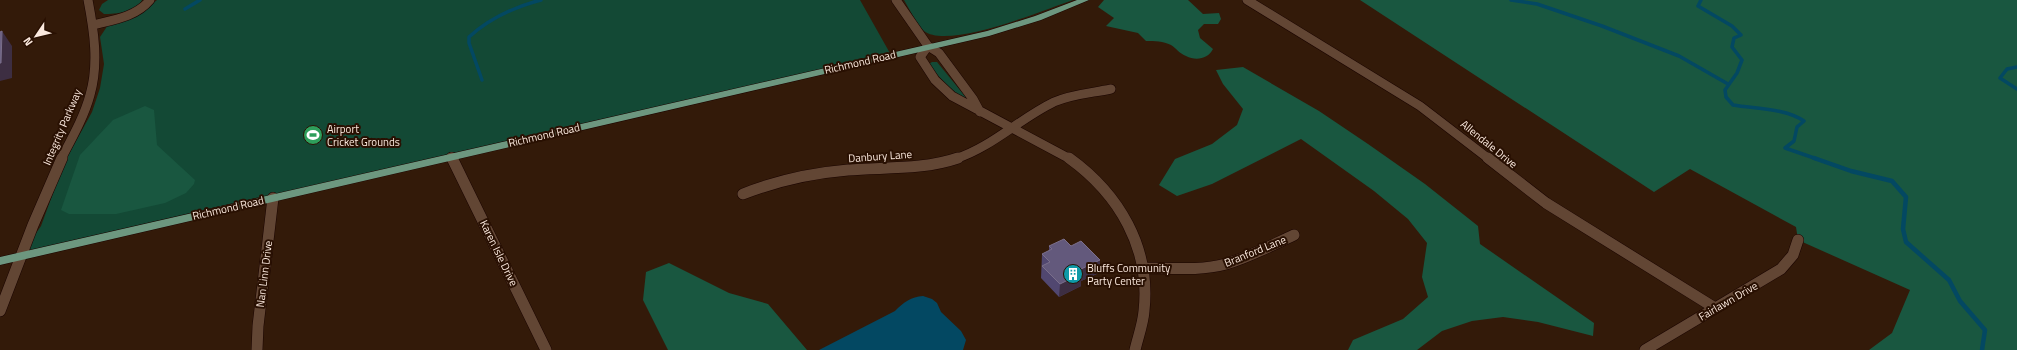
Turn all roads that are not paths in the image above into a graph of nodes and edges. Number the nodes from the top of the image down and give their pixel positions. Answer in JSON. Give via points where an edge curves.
{"nodes":[{"id":1,"x":89,"y":0,"type":"edge"},
{"id":2,"x":150,"y":0,"type":"edge"},
{"id":3,"x":896,"y":0,"type":"edge"},
{"id":4,"x":1085,"y":0,"type":"edge"},
{"id":5,"x":1247,"y":0,"type":"edge"},
{"id":6,"x":93,"y":25,"type":"junction"},
{"id":7,"x":928,"y":46,"type":"junction"},
{"id":8,"x":1111,"y":89,"type":"dead end"},
{"id":9,"x":980,"y":112,"type":"junction"},
{"id":10,"x":1013,"y":129,"type":"junction"},
{"id":11,"x":451,"y":157,"type":"junction"},
{"id":12,"x":742,"y":194,"type":"dead end"},
{"id":13,"x":273,"y":198,"type":"junction"},
{"id":14,"x":1294,"y":235,"type":"dead end"},
{"id":15,"x":1798,"y":240,"type":"dead end"},
{"id":16,"x":20,"y":256,"type":"junction"},
{"id":17,"x":0,"y":261,"type":"edge"},
{"id":18,"x":1144,"y":268,"type":"junction"},
{"id":19,"x":1714,"y":308,"type":"junction"},
{"id":20,"x":0,"y":311,"type":"edge"},
{"id":21,"x":257,"y":350,"type":"edge"},
{"id":22,"x":546,"y":350,"type":"edge"},
{"id":23,"x":1135,"y":350,"type":"edge"},
{"id":24,"x":1645,"y":350,"type":"edge"}],
"edges":[{"from":1,"to":6,"type":"street","name":"Integrity Parkway"},
{"from":2,"to":6,"type":"street","via":[[145,7],[134,13]]},
{"from":3,"to":7,"type":"street"},
{"from":4,"to":7,"type":"main road","name":"Richmond Road","via":[[1016,25]]},
{"from":5,"to":19,"type":"street","name":"Allendale Drive","via":[[1420,106],[1546,203]]},
{"from":6,"to":16,"type":"street","name":"Integrity Parkway","via":[[93,82],[83,113]]},
{"from":7,"to":9,"type":"street","via":[[939,54]]},
{"from":7,"to":9,"type":"street","via":[[920,57],[927,71],[947,93]]},
{"from":7,"to":11,"type":"main road","name":"Richmond Road"},
{"from":8,"to":10,"type":"street","name":"Danbury Lane","via":[[1059,100]]},
{"from":9,"to":10,"type":"street"},
{"from":10,"to":12,"type":"street","name":"Danbury Lane","via":[[978,150],[952,160],[835,171]]},
{"from":10,"to":18,"type":"street","via":[[1070,159],[1100,184],[1132,228]]},
{"from":11,"to":13,"type":"main road","name":"Richmond Road"},
{"from":11,"to":22,"type":"street","name":"Karen Isle Drive"},
{"from":13,"to":16,"type":"main road","name":"Richmond Road"},
{"from":13,"to":21,"type":"street","name":"Nan Linn Drive"},
{"from":14,"to":18,"type":"street","name":"Branford Lane","via":[[1226,264]]},
{"from":15,"to":19,"type":"street","name":"Fairlawn Drive","via":[[1793,256],[1781,270]]},
{"from":16,"to":17,"type":"main road","name":"Richmond Road"},
{"from":16,"to":20,"type":"street","name":"Integrity Parkway"},
{"from":18,"to":23,"type":"street","via":[[1144,312]]},
{"from":19,"to":24,"type":"street","name":"Fairlawn Drive"}]}
